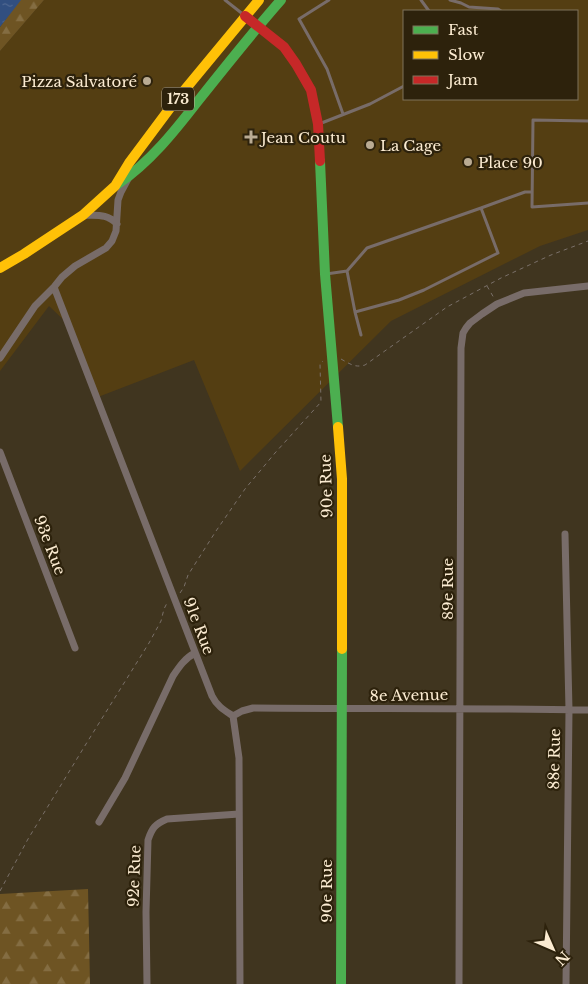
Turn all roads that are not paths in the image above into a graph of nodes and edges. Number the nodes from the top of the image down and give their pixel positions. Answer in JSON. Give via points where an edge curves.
{"nodes":[{"id":1,"x":225,"y":0,"type":"edge"},
{"id":2,"x":259,"y":0,"type":"edge"},
{"id":3,"x":281,"y":0,"type":"edge"},
{"id":4,"x":329,"y":0,"type":"edge"},
{"id":5,"x":450,"y":0,"type":"edge"},
{"id":6,"x":500,"y":10,"type":"edge"},
{"id":7,"x":245,"y":16,"type":"junction"},
{"id":8,"x":258,"y":27,"type":"junction"},
{"id":9,"x":403,"y":87,"type":"edge"},
{"id":10,"x":343,"y":114,"type":"junction"},
{"id":11,"x":588,"y":121,"type":"edge"},
{"id":12,"x":318,"y":124,"type":"junction"},
{"id":13,"x":128,"y":177,"type":"junction"},
{"id":14,"x":115,"y":186,"type":"junction"},
{"id":15,"x":532,"y":192,"type":"junction"},
{"id":16,"x":588,"y":203,"type":"edge"},
{"id":17,"x":481,"y":208,"type":"junction"},
{"id":18,"x":83,"y":215,"type":"junction"},
{"id":19,"x":116,"y":224,"type":"junction"},
{"id":20,"x":0,"y":268,"type":"edge"},
{"id":21,"x":347,"y":272,"type":"junction"},
{"id":22,"x":325,"y":274,"type":"junction"},
{"id":23,"x":588,"y":286,"type":"edge"},
{"id":24,"x":54,"y":287,"type":"junction"},
{"id":25,"x":356,"y":312,"type":"junction"},
{"id":26,"x":361,"y":335,"type":"dead end"},
{"id":27,"x":0,"y":358,"type":"edge"},
{"id":28,"x":0,"y":452,"type":"edge"},
{"id":29,"x":565,"y":534,"type":"dead end"},
{"id":30,"x":74,"y":648,"type":"dead end"},
{"id":31,"x":195,"y":653,"type":"junction"},
{"id":32,"x":460,"y":708,"type":"junction"},
{"id":33,"x":342,"y":709,"type":"junction"},
{"id":34,"x":569,"y":710,"type":"junction"},
{"id":35,"x":588,"y":710,"type":"edge"},
{"id":36,"x":233,"y":716,"type":"junction"},
{"id":37,"x":239,"y":814,"type":"junction"},
{"id":38,"x":99,"y":822,"type":"dead end"},
{"id":39,"x":147,"y":984,"type":"edge"},
{"id":40,"x":240,"y":984,"type":"edge"},
{"id":41,"x":341,"y":984,"type":"edge"},
{"id":42,"x":459,"y":984,"type":"edge"},
{"id":43,"x":566,"y":984,"type":"edge"}],
"edges":[{"from":1,"to":7,"type":"lane"},
{"from":2,"to":7,"type":"street","number":"173"},
{"from":3,"to":8,"type":"street","number":"173"},
{"from":4,"to":10,"type":"lane","via":[[299,19],[327,69]]},
{"from":5,"to":6,"type":"lane","via":[[469,7]]},
{"from":7,"to":8,"type":"street","name":"90e Rue"},
{"from":7,"to":14,"type":"street","number":"173","via":[[155,128]]},
{"from":8,"to":12,"type":"street","name":"90e Rue","via":[[284,47],[296,64],[311,90]]},
{"from":8,"to":13,"type":"street","number":"173","via":[[166,140],[139,170]]},
{"from":9,"to":10,"type":"lane"},
{"from":10,"to":12,"type":"lane"},
{"from":11,"to":15,"type":"lane","via":[[533,120]]},
{"from":12,"to":22,"type":"street","name":"90e Rue"},
{"from":13,"to":14,"type":"street","number":"173"},
{"from":13,"to":19,"type":"street","via":[[118,200]]},
{"from":14,"to":18,"type":"street","number":"173"},
{"from":15,"to":16,"type":"lane","via":[[532,207]]},
{"from":15,"to":17,"type":"lane"},
{"from":17,"to":21,"type":"lane","via":[[367,248]]},
{"from":17,"to":25,"type":"lane","via":[[498,253],[424,290]]},
{"from":18,"to":19,"type":"street","via":[[106,216]]},
{"from":18,"to":20,"type":"street","number":"173"},
{"from":19,"to":24,"type":"street","via":[[115,236],[106,248],[75,266]]},
{"from":21,"to":22,"type":"lane"},
{"from":21,"to":25,"type":"lane"},
{"from":22,"to":33,"type":"street","name":"90e Rue","via":[[342,479]]},
{"from":23,"to":32,"type":"street","name":"89e Rue","via":[[524,293],[497,304],[470,323],[463,333]]},
{"from":24,"to":27,"type":"street","via":[[36,306]]},
{"from":24,"to":31,"type":"street","name":"91e Rue"},
{"from":25,"to":26,"type":"lane"},
{"from":28,"to":30,"type":"street","name":"93e Rue"},
{"from":29,"to":34,"type":"street","name":"88e Rue"},
{"from":31,"to":36,"type":"street","name":"91e Rue","via":[[216,703]]},
{"from":31,"to":38,"type":"street","via":[[181,664],[173,676],[125,778]]},
{"from":32,"to":33,"type":"street","name":"8e Avenue"},
{"from":32,"to":34,"type":"street","name":"8e Avenue"},
{"from":32,"to":42,"type":"street","name":"89e Rue"},
{"from":33,"to":36,"type":"street","name":"8e Avenue","via":[[253,708]]},
{"from":33,"to":41,"type":"street","name":"90e Rue"},
{"from":34,"to":35,"type":"street","name":"8e Avenue"},
{"from":34,"to":43,"type":"street","name":"88e Rue"},
{"from":36,"to":37,"type":"street","via":[[239,758]]},
{"from":37,"to":39,"type":"street","name":"92e Rue","via":[[167,818],[152,830],[148,840]]},
{"from":37,"to":40,"type":"street"}]}
